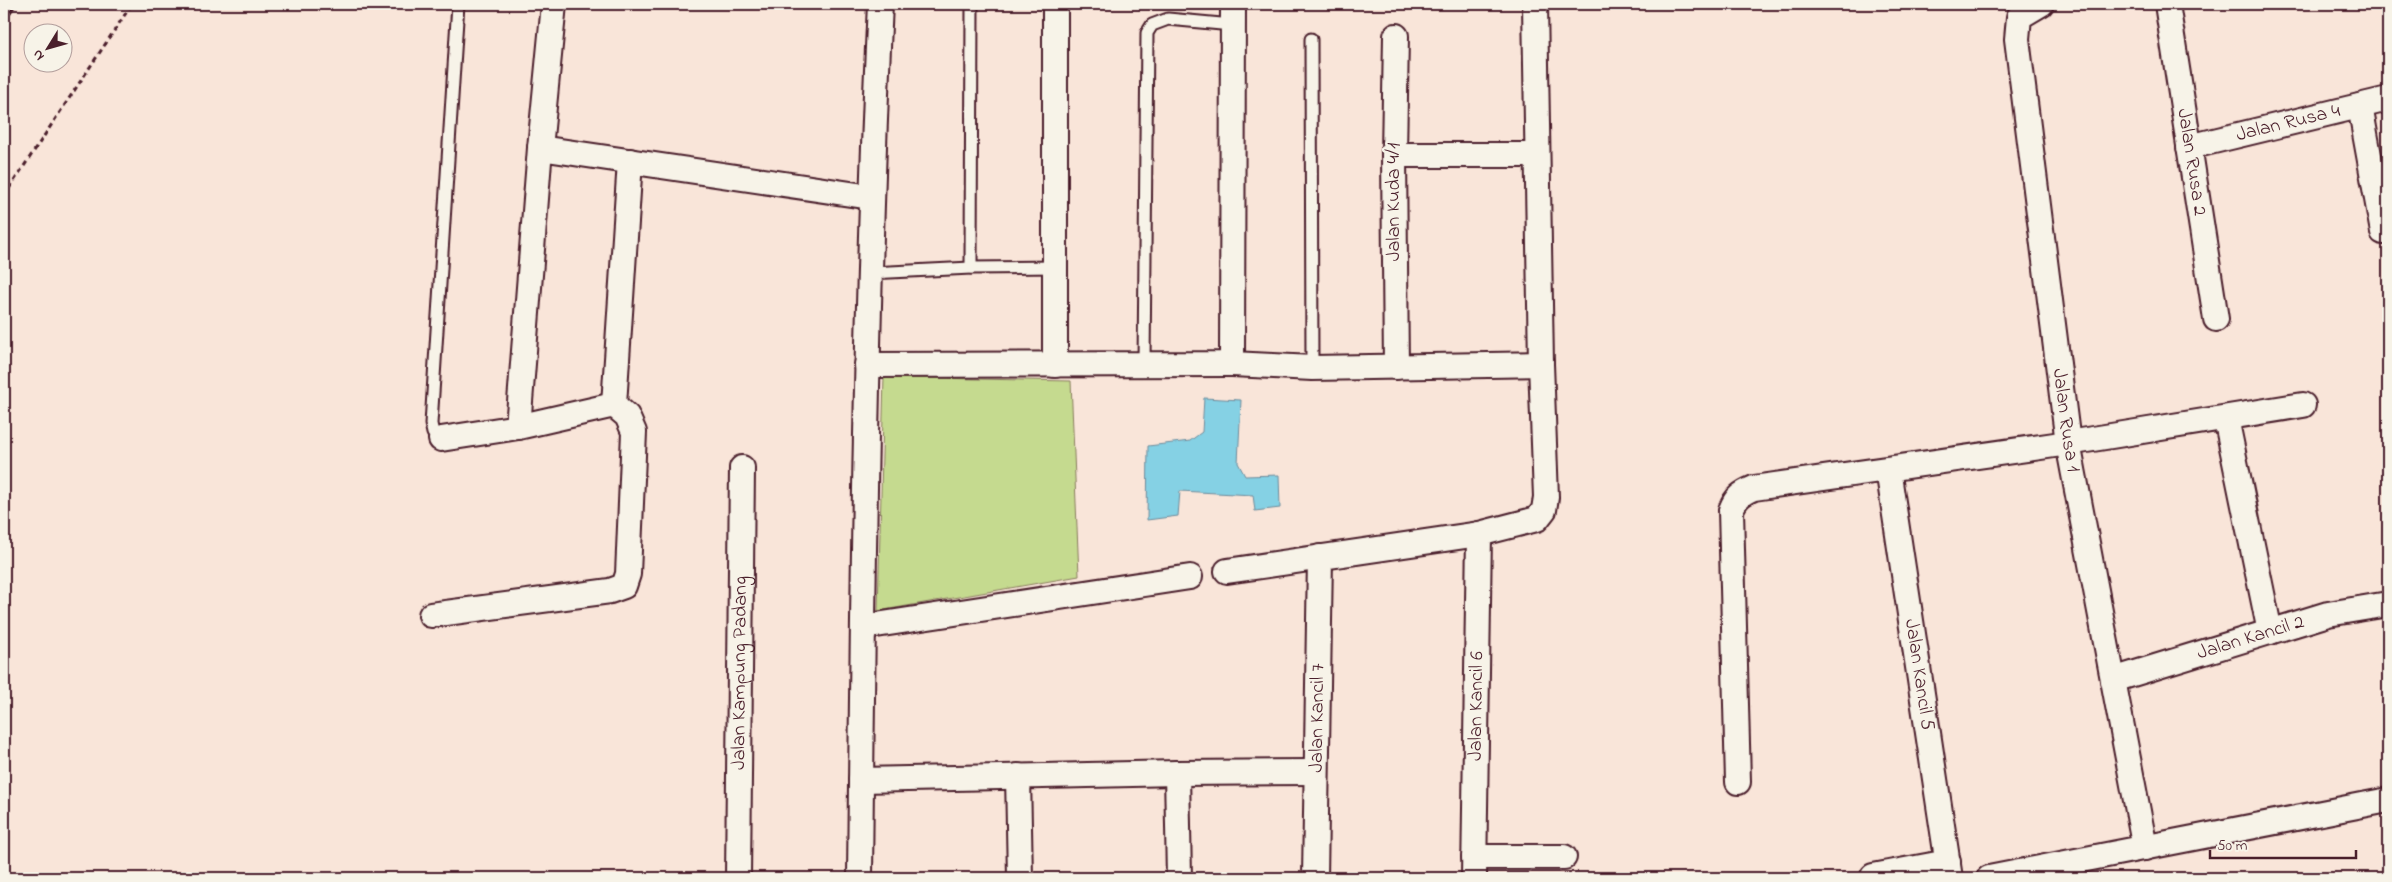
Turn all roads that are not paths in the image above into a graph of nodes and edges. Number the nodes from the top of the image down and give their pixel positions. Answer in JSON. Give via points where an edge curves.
{"nodes":[{"id":1,"x":458,"y":4,"type":"edge"},
{"id":2,"x":554,"y":4,"type":"edge"},
{"id":3,"x":880,"y":4,"type":"edge"},
{"id":4,"x":972,"y":4,"type":"edge"},
{"id":5,"x":1055,"y":4,"type":"edge"},
{"id":6,"x":1535,"y":4,"type":"edge"},
{"id":7,"x":2041,"y":4,"type":"edge"},
{"id":8,"x":2167,"y":4,"type":"edge"},
{"id":9,"x":1233,"y":15,"type":"edge"},
{"id":10,"x":1396,"y":36,"type":"dead end"},
{"id":11,"x":1311,"y":39,"type":"dead end"},
{"id":12,"x":2388,"y":99,"type":"edge"},
{"id":13,"x":2360,"y":106,"type":"junction"},
{"id":14,"x":2189,"y":147,"type":"junction"},
{"id":15,"x":540,"y":148,"type":"junction"},
{"id":16,"x":1536,"y":155,"type":"junction"},
{"id":17,"x":1394,"y":156,"type":"junction"},
{"id":18,"x":630,"y":161,"type":"junction"},
{"id":19,"x":871,"y":197,"type":"junction"},
{"id":20,"x":2383,"y":232,"type":"dead end"},
{"id":21,"x":1057,"y":267,"type":"junction"},
{"id":22,"x":971,"y":268,"type":"junction"},
{"id":23,"x":870,"y":273,"type":"junction"},
{"id":24,"x":2216,"y":320,"type":"dead end"},
{"id":25,"x":1144,"y":364,"type":"junction"},
{"id":26,"x":1232,"y":364,"type":"junction"},
{"id":27,"x":1541,"y":364,"type":"junction"},
{"id":28,"x":867,"y":365,"type":"junction"},
{"id":29,"x":1055,"y":365,"type":"junction"},
{"id":30,"x":1396,"y":367,"type":"junction"},
{"id":31,"x":1312,"y":368,"type":"junction"},
{"id":32,"x":614,"y":405,"type":"junction"},
{"id":33,"x":2303,"y":405,"type":"dead end"},
{"id":34,"x":2226,"y":418,"type":"junction"},
{"id":35,"x":518,"y":427,"type":"junction"},
{"id":36,"x":441,"y":439,"type":"joint"},
{"id":37,"x":2068,"y":443,"type":"junction"},
{"id":38,"x":742,"y":468,"type":"dead end"},
{"id":39,"x":1888,"y":469,"type":"junction"},
{"id":40,"x":1480,"y":534,"type":"junction"},
{"id":41,"x":1320,"y":557,"type":"junction"},
{"id":42,"x":1227,"y":571,"type":"dead end"},
{"id":43,"x":1190,"y":577,"type":"dead end"},
{"id":44,"x":2388,"y":604,"type":"edge"},
{"id":45,"x":431,"y":615,"type":"dead end"},
{"id":46,"x":863,"y":627,"type":"junction"},
{"id":47,"x":2270,"y":632,"type":"junction"},
{"id":48,"x":2113,"y":680,"type":"junction"},
{"id":49,"x":1316,"y":772,"type":"junction"},
{"id":50,"x":1177,"y":773,"type":"junction"},
{"id":51,"x":1018,"y":776,"type":"junction"},
{"id":52,"x":861,"y":780,"type":"junction"},
{"id":53,"x":1738,"y":782,"type":"dead end"},
{"id":54,"x":2388,"y":800,"type":"edge"},
{"id":55,"x":2144,"y":848,"type":"junction"},
{"id":56,"x":1564,"y":856,"type":"dead end"},
{"id":57,"x":1474,"y":868,"type":"edge"},
{"id":58,"x":1949,"y":870,"type":"edge"},
{"id":59,"x":1873,"y":876,"type":"dead end"},
{"id":60,"x":738,"y":878,"type":"edge"},
{"id":61,"x":860,"y":878,"type":"edge"},
{"id":62,"x":1020,"y":878,"type":"edge"},
{"id":63,"x":1179,"y":878,"type":"edge"},
{"id":64,"x":1315,"y":878,"type":"edge"},
{"id":65,"x":1990,"y":878,"type":"edge"}],
"edges":[{"from":1,"to":36,"type":"lane","via":[[431,424],[433,433]]},
{"from":2,"to":15,"type":"street"},
{"from":3,"to":19,"type":"street"},
{"from":4,"to":22,"type":"lane"},
{"from":5,"to":21,"type":"street"},
{"from":6,"to":16,"type":"street"},
{"from":7,"to":37,"type":"street","name":"Jalan Rusa 1","via":[[2018,17],[2017,39]]},
{"from":8,"to":14,"type":"street","name":"Jalan Rusa 2"},
{"from":9,"to":25,"type":"lane","via":[[1168,20],[1152,25],[1147,33]]},
{"from":9,"to":26,"type":"street"},
{"from":10,"to":17,"type":"street","name":"Jalan Kuda 4/1"},
{"from":11,"to":31,"type":"lane"},
{"from":12,"to":13,"type":"street","name":"Jalan Rusa 4"},
{"from":13,"to":14,"type":"street","name":"Jalan Rusa 4"},
{"from":13,"to":20,"type":"street"},
{"from":14,"to":24,"type":"street","name":"Jalan Rusa 2"},
{"from":15,"to":18,"type":"street"},
{"from":15,"to":35,"type":"street"},
{"from":16,"to":17,"type":"street"},
{"from":16,"to":27,"type":"street"},
{"from":17,"to":30,"type":"street","name":"Jalan Kuda 4/1"},
{"from":18,"to":19,"type":"street"},
{"from":18,"to":32,"type":"street"},
{"from":19,"to":23,"type":"street"},
{"from":21,"to":22,"type":"lane"},
{"from":21,"to":29,"type":"street"},
{"from":22,"to":23,"type":"lane"},
{"from":23,"to":28,"type":"street"},
{"from":25,"to":26,"type":"street"},
{"from":25,"to":29,"type":"street"},
{"from":26,"to":31,"type":"street"},
{"from":27,"to":30,"type":"street"},
{"from":27,"to":40,"type":"street","via":[[1544,510],[1537,519]]},
{"from":28,"to":29,"type":"street"},
{"from":28,"to":46,"type":"street"},
{"from":30,"to":31,"type":"street"},
{"from":32,"to":35,"type":"street"},
{"from":32,"to":45,"type":"street","via":[[627,416],[634,432],[628,574],[624,586],[610,591]]},
{"from":33,"to":34,"type":"street"},
{"from":34,"to":37,"type":"street"},
{"from":34,"to":47,"type":"street"},
{"from":35,"to":36,"type":"street"},
{"from":37,"to":39,"type":"street"},
{"from":37,"to":48,"type":"street","name":"Jalan Rusa 1"},
{"from":38,"to":60,"type":"street","name":"Jalan Kampung Padang"},
{"from":39,"to":53,"type":"street","via":[[1754,488],[1735,500],[1731,510]]},
{"from":39,"to":58,"type":"street","name":"Jalan Kancil 5"},
{"from":40,"to":41,"type":"street"},
{"from":40,"to":57,"type":"street","name":"Jalan Kancil 6"},
{"from":41,"to":42,"type":"street"},
{"from":41,"to":49,"type":"street","name":"Jalan Kancil 7"},
{"from":43,"to":46,"type":"street"},
{"from":44,"to":47,"type":"street","name":"Jalan Kancil 2","via":[[2328,614]]},
{"from":46,"to":52,"type":"street"},
{"from":47,"to":48,"type":"street","name":"Jalan Kancil 2"},
{"from":48,"to":55,"type":"street","name":"Jalan Rusa 1"},
{"from":49,"to":50,"type":"street"},
{"from":49,"to":64,"type":"street","name":"Jalan Kancil 7"},
{"from":50,"to":51,"type":"street"},
{"from":50,"to":63,"type":"street"},
{"from":51,"to":52,"type":"street"},
{"from":51,"to":62,"type":"street"},
{"from":52,"to":61,"type":"street"},
{"from":54,"to":55,"type":"street"},
{"from":55,"to":65,"type":"street"},
{"from":56,"to":57,"type":"street"},
{"from":58,"to":59,"type":"street"}]}
